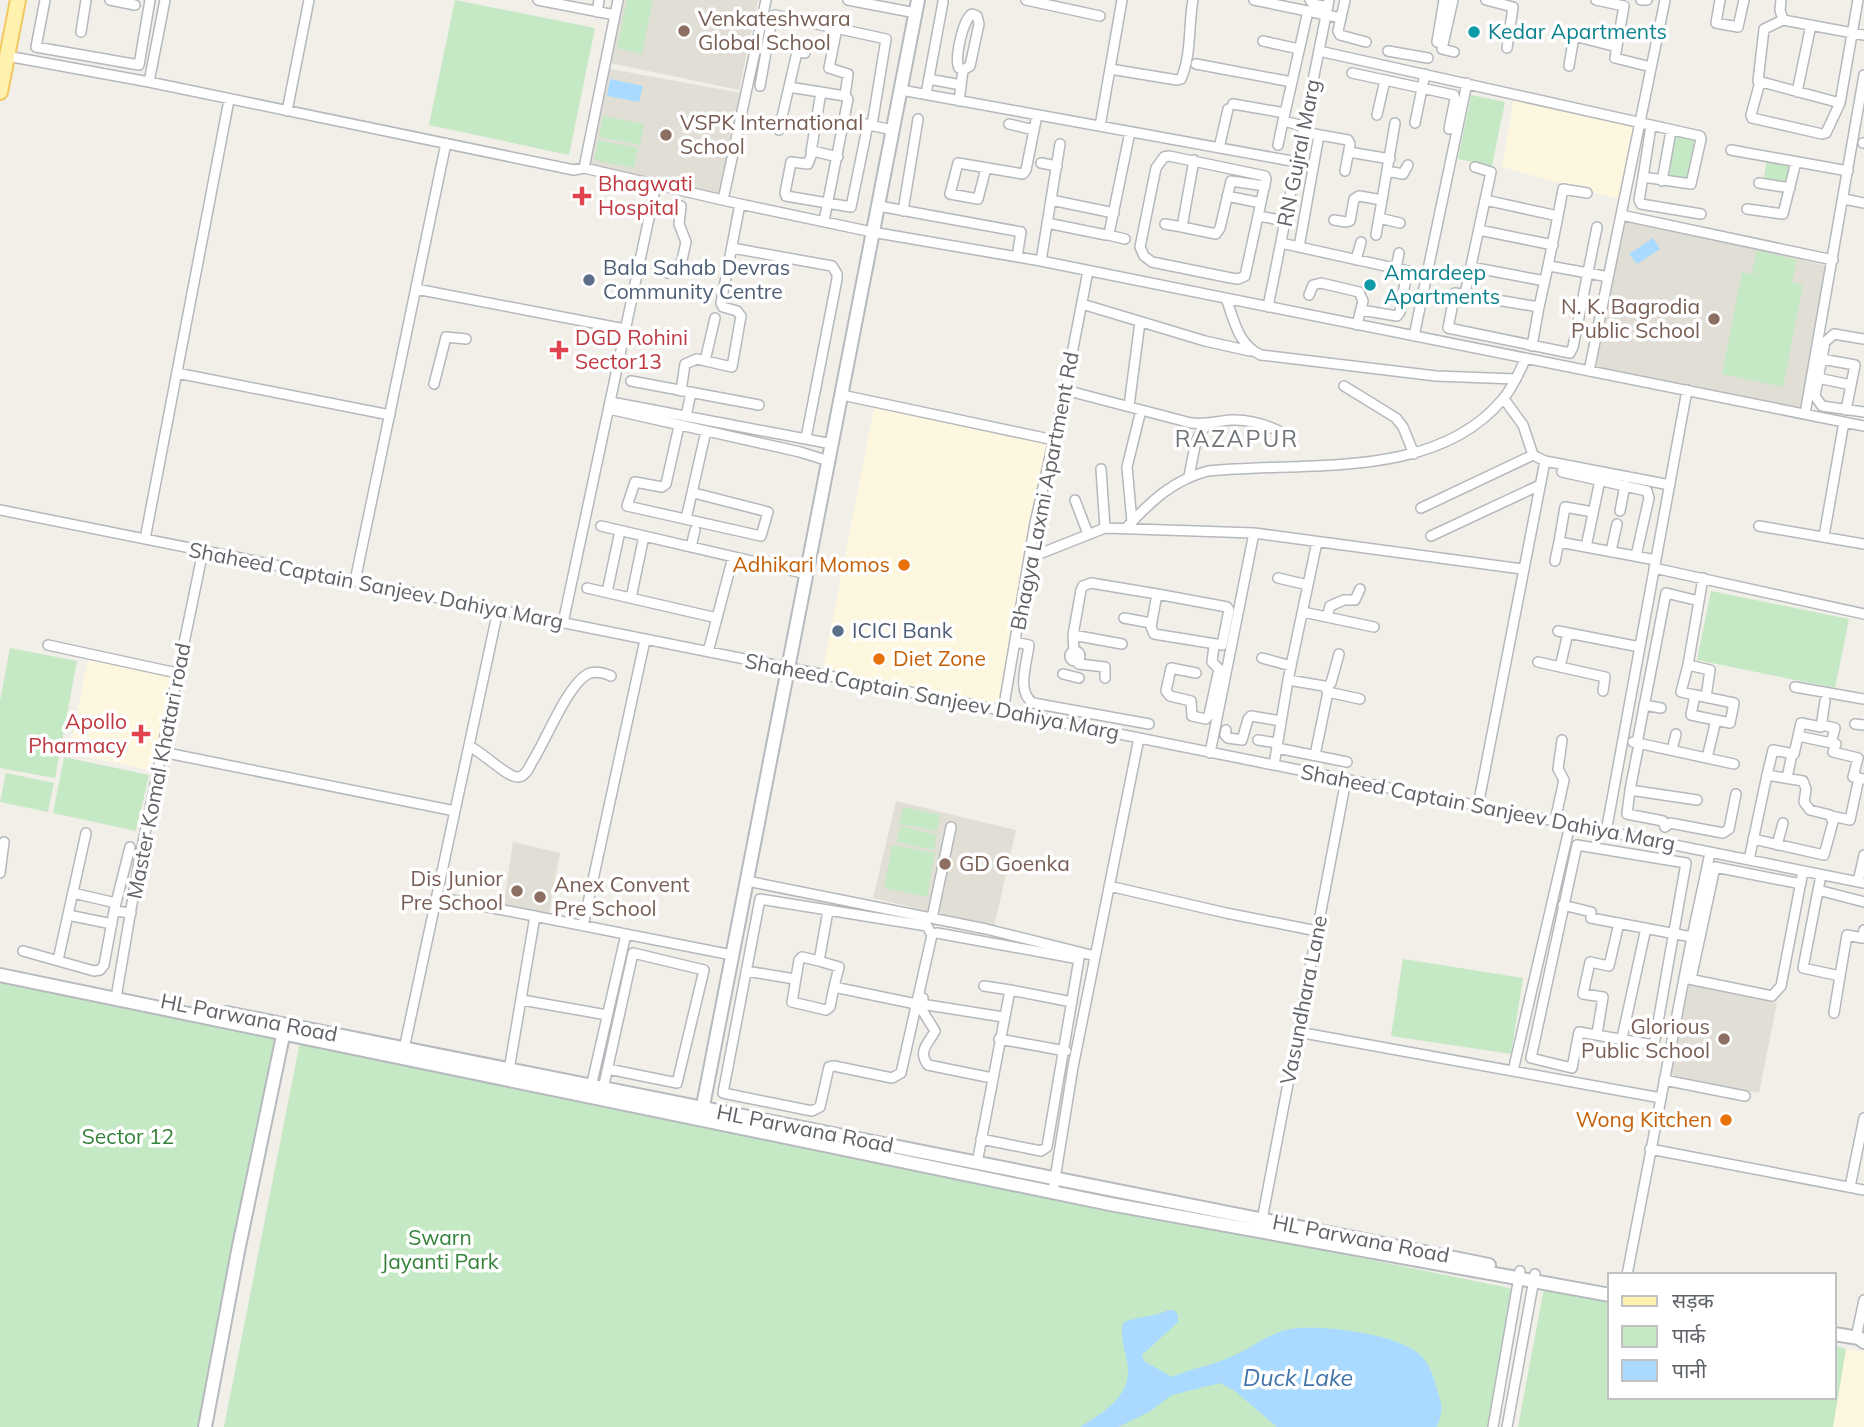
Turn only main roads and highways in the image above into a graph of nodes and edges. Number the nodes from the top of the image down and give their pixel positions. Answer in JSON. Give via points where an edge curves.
{"nodes":[{"id":1,"x":18,"y":0,"type":"edge"},
{"id":2,"x":0,"y":92,"type":"edge"}],
"edges":[{"from":1,"to":2,"type":"main road"}]}
